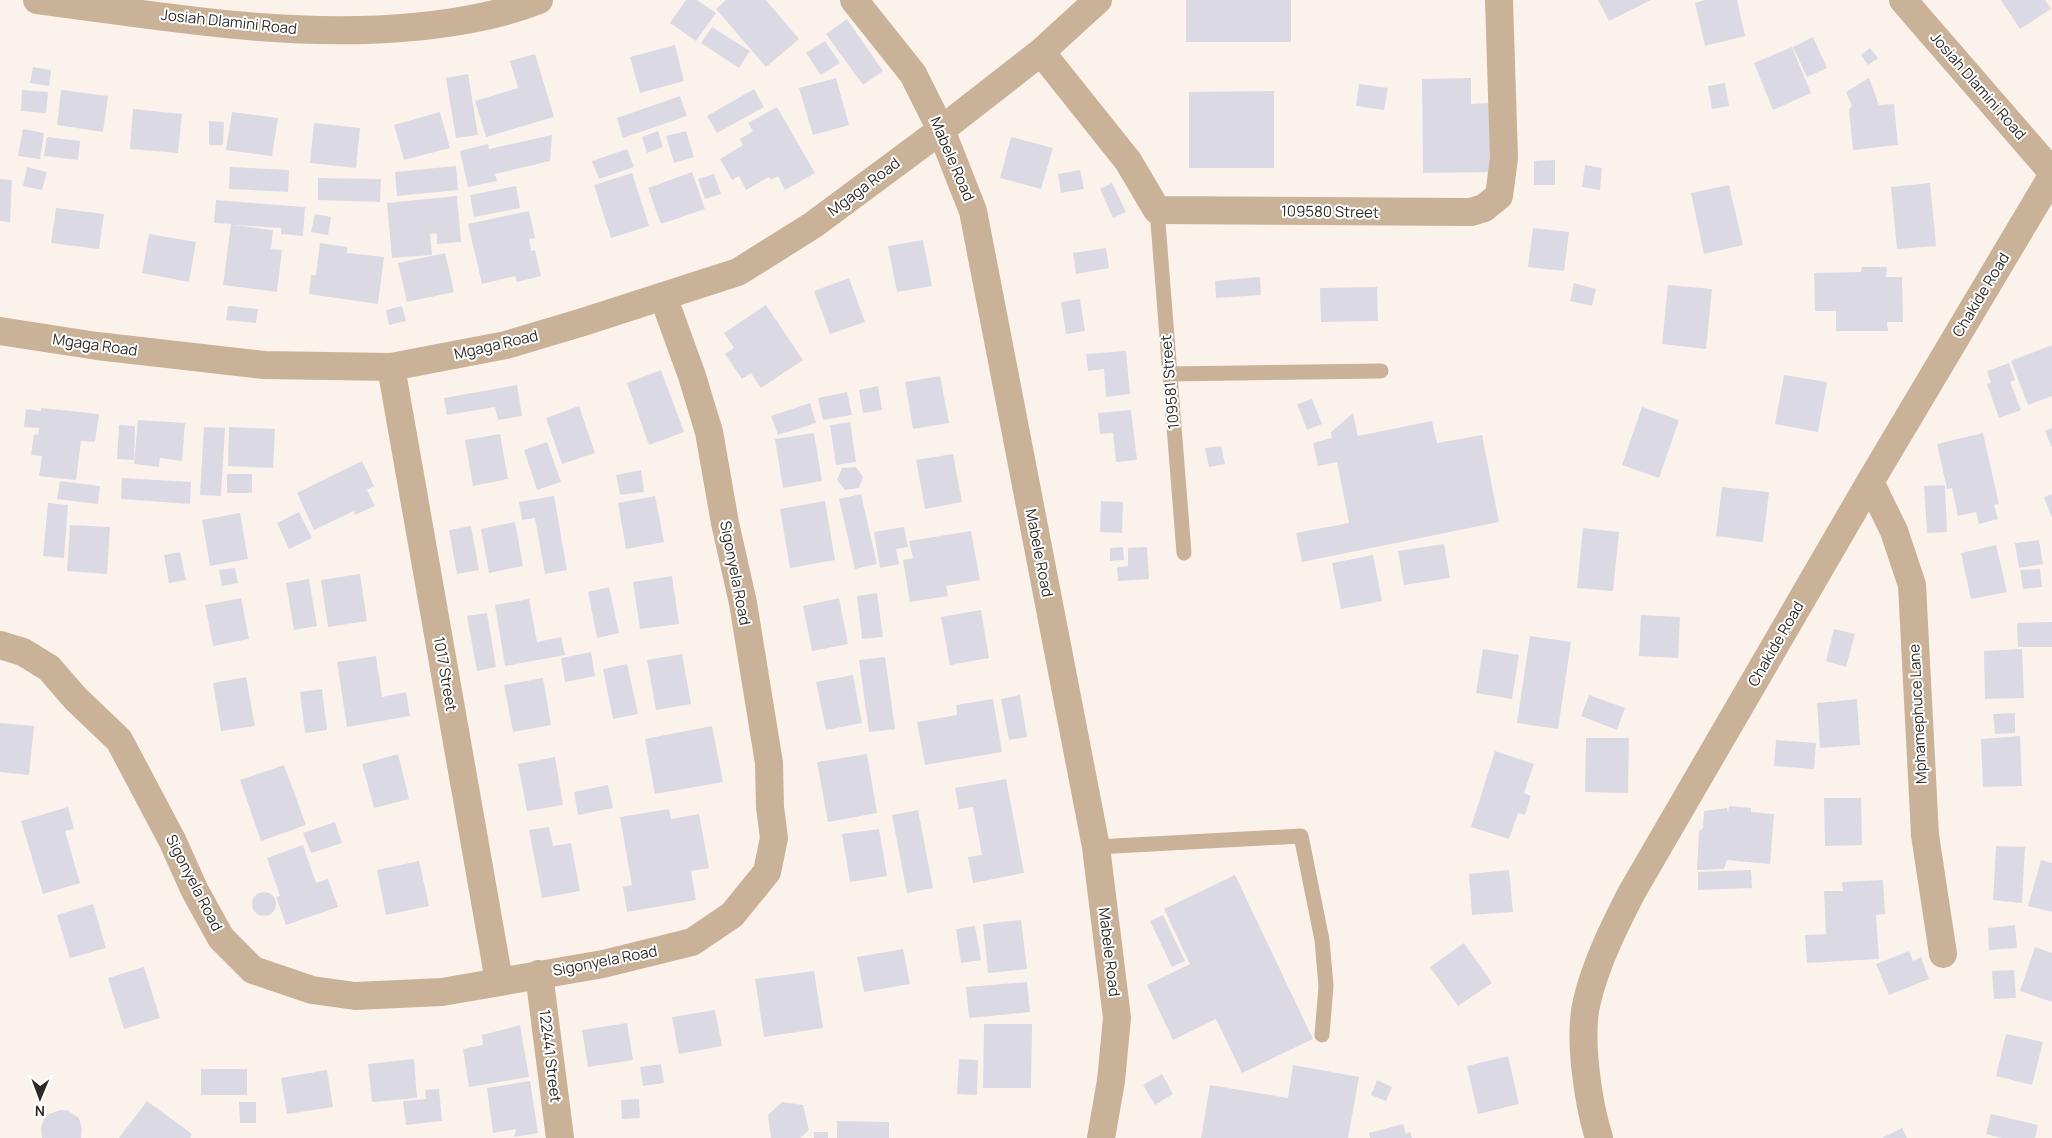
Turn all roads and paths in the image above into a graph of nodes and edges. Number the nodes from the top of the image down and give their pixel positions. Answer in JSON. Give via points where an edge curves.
{"nodes":[{"id":1,"x":37,"y":0,"type":"edge"},
{"id":2,"x":538,"y":0,"type":"edge"},
{"id":3,"x":854,"y":0,"type":"edge"},
{"id":4,"x":1098,"y":0,"type":"edge"},
{"id":5,"x":1499,"y":0,"type":"edge"},
{"id":6,"x":1903,"y":0,"type":"edge"},
{"id":7,"x":1040,"y":52,"type":"junction"},
{"id":8,"x":941,"y":130,"type":"junction"},
{"id":9,"x":2052,"y":172,"type":"edge"},
{"id":10,"x":2052,"y":176,"type":"edge"},
{"id":11,"x":1157,"y":210,"type":"junction"},
{"id":12,"x":663,"y":296,"type":"junction"},
{"id":13,"x":0,"y":331,"type":"edge"},
{"id":14,"x":391,"y":367,"type":"junction"},
{"id":15,"x":1381,"y":370,"type":"dead end"},
{"id":16,"x":1169,"y":374,"type":"junction"},
{"id":17,"x":1870,"y":482,"type":"junction"},
{"id":18,"x":1184,"y":553,"type":"dead end"},
{"id":19,"x":0,"y":645,"type":"edge"},
{"id":20,"x":1096,"y":847,"type":"junction"},
{"id":21,"x":1943,"y":954,"type":"dead end"},
{"id":22,"x":539,"y":974,"type":"junction"},
{"id":23,"x":499,"y":980,"type":"junction"},
{"id":24,"x":1322,"y":1035,"type":"dead end"},
{"id":25,"x":560,"y":1138,"type":"edge"},
{"id":26,"x":1101,"y":1138,"type":"edge"},
{"id":27,"x":1598,"y":1138,"type":"edge"}],
"edges":[{"from":1,"to":2,"type":"street","name":"Josiah Dlamini Road","via":[[269,29],[364,32],[450,24],[517,9]]},
{"from":3,"to":8,"type":"street","name":"Mabele Road","via":[[913,74]]},
{"from":4,"to":7,"type":"street"},
{"from":5,"to":11,"type":"street","name":"109580 Street","via":[[1504,158],[1499,196],[1484,208],[1456,213]]},
{"from":6,"to":9,"type":"street","name":"Josiah Dlamini Road"},
{"from":7,"to":8,"type":"street"},
{"from":7,"to":11,"type":"street","via":[[1128,160]]},
{"from":8,"to":12,"type":"street","name":"Mgaga Road","via":[[812,225],[738,272]]},
{"from":8,"to":20,"type":"street","name":"Mabele Road","via":[[973,211]]},
{"from":10,"to":17,"type":"street","name":"Chakide Road"},
{"from":11,"to":16,"type":"lane","name":"109581 Street"},
{"from":12,"to":14,"type":"street","name":"Mgaga Road","via":[[506,345]]},
{"from":12,"to":22,"type":"street","name":"Sigonyela Road","via":[[709,432],[769,763],[774,838],[767,872],[732,915],[692,942],[603,964]]},
{"from":13,"to":14,"type":"street","name":"Mgaga Road","via":[[264,365]]},
{"from":14,"to":23,"type":"street","name":"1017 Street"},
{"from":15,"to":16,"type":"lane"},
{"from":16,"to":18,"type":"lane","name":"109581 Street"},
{"from":17,"to":21,"type":"street","name":"Mphamephuce Lane","via":[[1894,531],[1912,585],[1925,835]]},
{"from":17,"to":27,"type":"street","name":"Chakide Road","via":[[1632,892],[1608,939],[1586,1002],[1584,1038]]},
{"from":19,"to":23,"type":"street","name":"Sigonyela Road","via":[[23,652],[49,668],[119,740],[221,938],[254,970],[312,990],[355,996],[442,992]]},
{"from":20,"to":24,"type":"lane","via":[[1301,836],[1322,940],[1326,986]]},
{"from":20,"to":26,"type":"street","name":"Mabele Road","via":[[1117,1018]]},
{"from":22,"to":23,"type":"street","name":"Sigonyela Road"},
{"from":22,"to":25,"type":"street","name":"122441 Street"}]}
